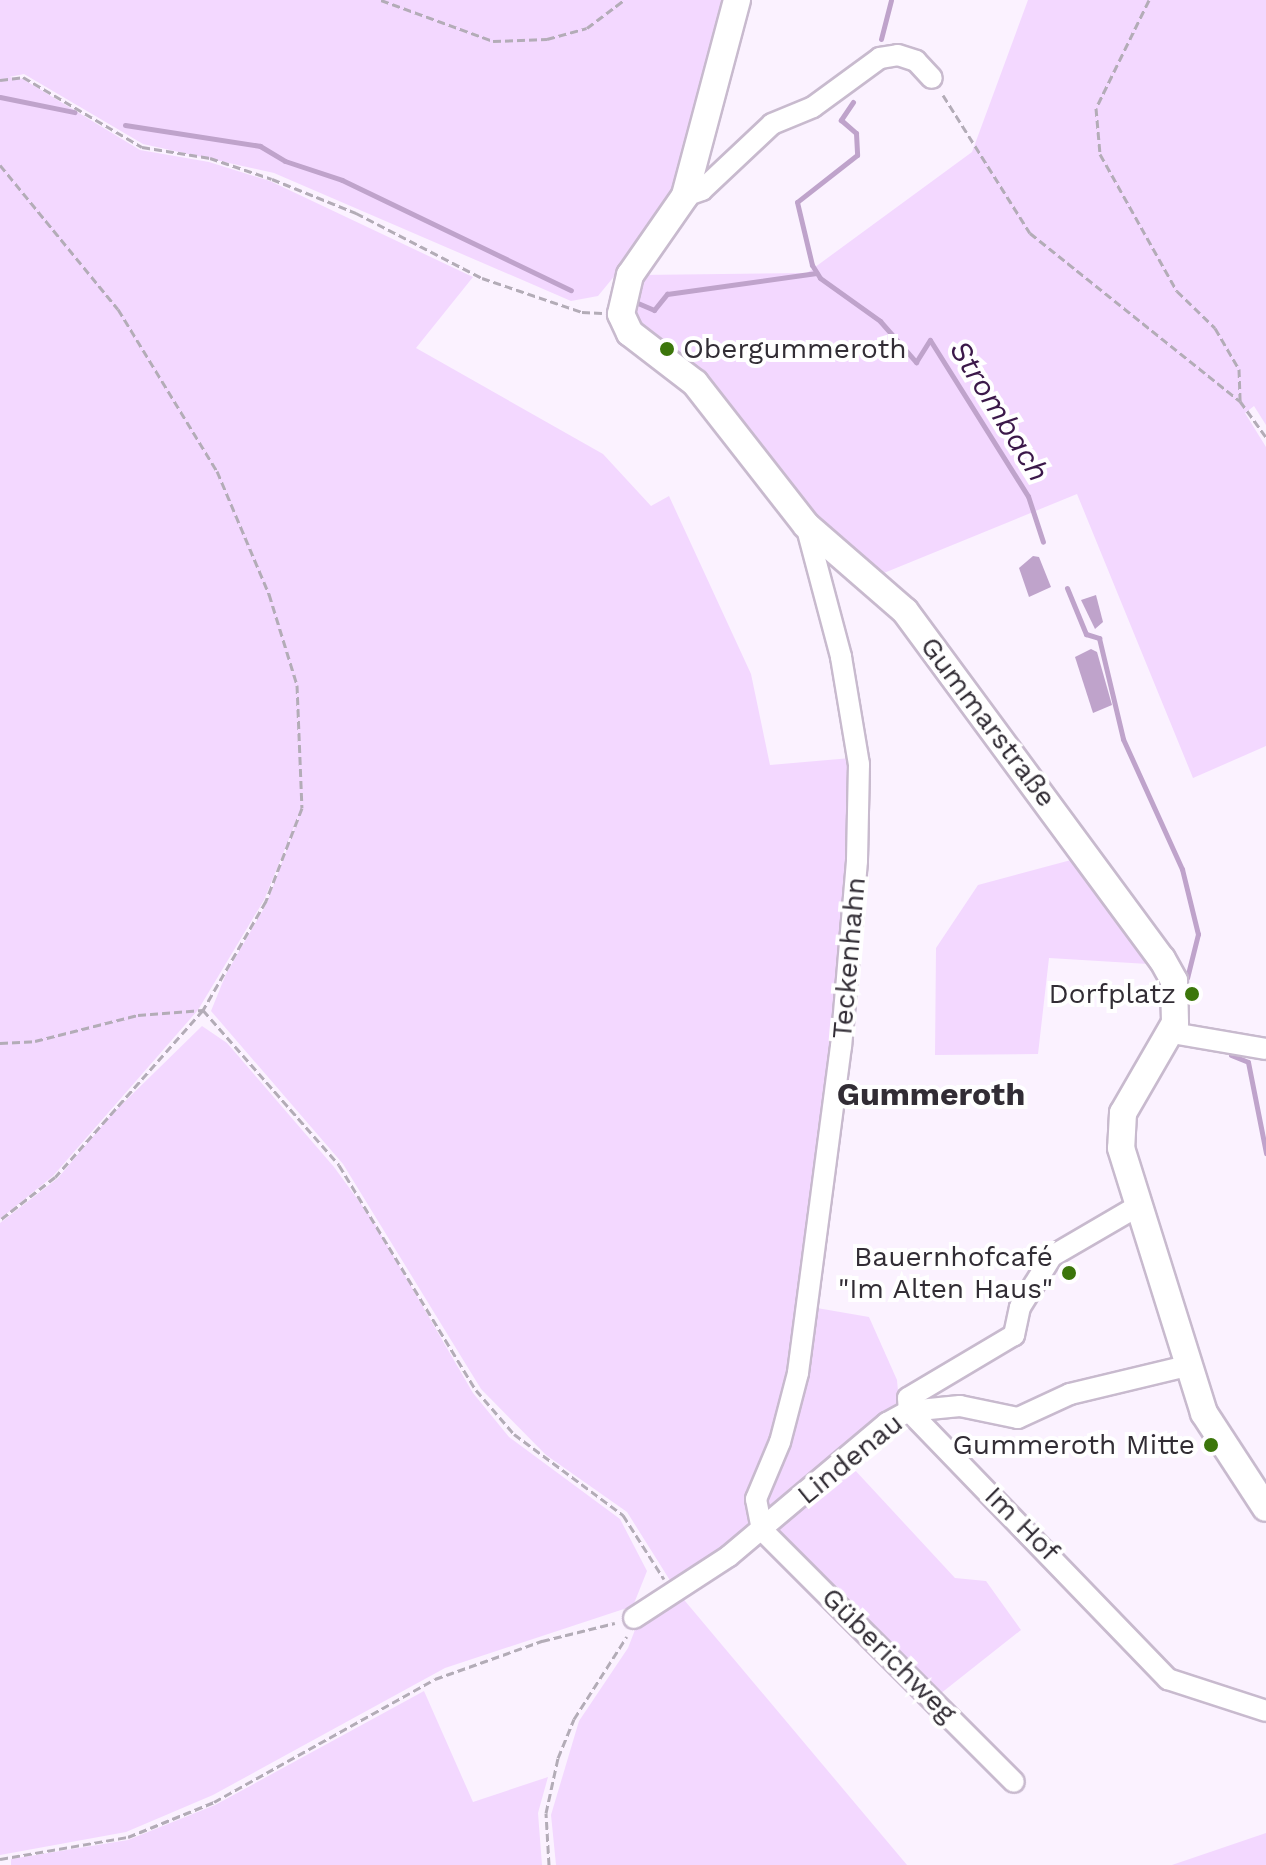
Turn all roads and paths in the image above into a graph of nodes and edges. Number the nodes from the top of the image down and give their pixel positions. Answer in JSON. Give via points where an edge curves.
{"nodes":[{"id":1,"x":381,"y":0,"type":"edge"},
{"id":2,"x":624,"y":0,"type":"edge"},
{"id":3,"x":737,"y":0,"type":"edge"},
{"id":4,"x":1149,"y":0,"type":"edge"},
{"id":5,"x":932,"y":78,"type":"joint"},
{"id":6,"x":0,"y":80,"type":"edge"},
{"id":7,"x":0,"y":165,"type":"edge"},
{"id":8,"x":685,"y":196,"type":"junction"},
{"id":9,"x":621,"y":314,"type":"junction"},
{"id":10,"x":1240,"y":401,"type":"junction"},
{"id":11,"x":1266,"y":437,"type":"edge"},
{"id":12,"x":806,"y":525,"type":"junction"},
{"id":13,"x":203,"y":1010,"type":"junction"},
{"id":14,"x":1173,"y":1033,"type":"junction"},
{"id":15,"x":0,"y":1043,"type":"edge"},
{"id":16,"x":1266,"y":1049,"type":"edge"},
{"id":17,"x":1138,"y":1206,"type":"junction"},
{"id":18,"x":0,"y":1220,"type":"edge"},
{"id":19,"x":1187,"y":1366,"type":"junction"},
{"id":20,"x":909,"y":1411,"type":"junction"},
{"id":21,"x":1266,"y":1508,"type":"edge"},
{"id":22,"x":762,"y":1530,"type":"junction"},
{"id":23,"x":672,"y":1592,"type":"junction"},
{"id":24,"x":634,"y":1618,"type":"junction"},
{"id":25,"x":1266,"y":1711,"type":"edge"},
{"id":26,"x":1014,"y":1782,"type":"dead end"},
{"id":27,"x":9,"y":1858,"type":"junction"},
{"id":28,"x":0,"y":1859,"type":"edge"},
{"id":29,"x":10,"y":1865,"type":"edge"},
{"id":30,"x":549,"y":1865,"type":"edge"}],
"edges":[{"from":1,"to":2,"type":"path","via":[[493,41],[547,39],[587,28]]},
{"from":3,"to":8,"type":"street"},
{"from":4,"to":10,"type":"path","via":[[1096,108],[1100,154],[1177,291],[1215,328],[1239,369]]},
{"from":5,"to":8,"type":"street","via":[[916,61],[898,55],[880,58],[813,107],[772,124],[702,190]]},
{"from":5,"to":10,"type":"path","via":[[1030,233]]},
{"from":6,"to":9,"type":"path","via":[[23,77],[142,147],[210,158],[328,201],[482,278],[582,312]]},
{"from":7,"to":13,"type":"path","via":[[118,309],[217,471],[269,594],[297,685],[302,808],[266,901]]},
{"from":8,"to":9,"type":"street","via":[[630,275]]},
{"from":9,"to":12,"type":"street","name":"Gummarstraße","via":[[630,333],[695,383]]},
{"from":10,"to":11,"type":"path"},
{"from":12,"to":14,"type":"street","name":"Gummarstraße","via":[[905,611],[1153,946],[1174,981]]},
{"from":12,"to":22,"type":"street","name":"Teckenhahn","via":[[841,657],[859,764],[857,861],[841,1046],[798,1373],[780,1442],[756,1499]]},
{"from":13,"to":15,"type":"path","via":[[138,1015],[35,1041]]},
{"from":13,"to":18,"type":"path","via":[[55,1177]]},
{"from":13,"to":23,"type":"path","via":[[339,1165],[476,1390],[514,1434],[623,1515]]},
{"from":14,"to":16,"type":"street"},
{"from":14,"to":17,"type":"street","name":"Gummarstraße","via":[[1119,1126]]},
{"from":17,"to":19,"type":"street","name":"Gummarstraße"},
{"from":17,"to":20,"type":"street","via":[[1052,1256],[1037,1272],[1014,1335],[908,1398]]},
{"from":19,"to":20,"type":"street","name":"Lindenau","via":[[1070,1394],[1018,1418],[960,1406]]},
{"from":19,"to":21,"type":"street","name":"Gummarstraße","via":[[1204,1413]]},
{"from":20,"to":22,"type":"street","name":"Lindenau","via":[[887,1423]]},
{"from":20,"to":25,"type":"street","name":"Im Hof","via":[[1168,1679]]},
{"from":22,"to":23,"type":"street","name":"Lindenau"},
{"from":22,"to":26,"type":"street","name":"Güberichweg"},
{"from":23,"to":24,"type":"street","name":"Lindenau"},
{"from":24,"to":27,"type":"path","via":[[542,1641],[435,1679],[214,1802],[128,1837]]},
{"from":24,"to":30,"type":"path","via":[[619,1652],[574,1719],[558,1758],[546,1813]]},
{"from":27,"to":28,"type":"path"},
{"from":27,"to":29,"type":"path"}]}
